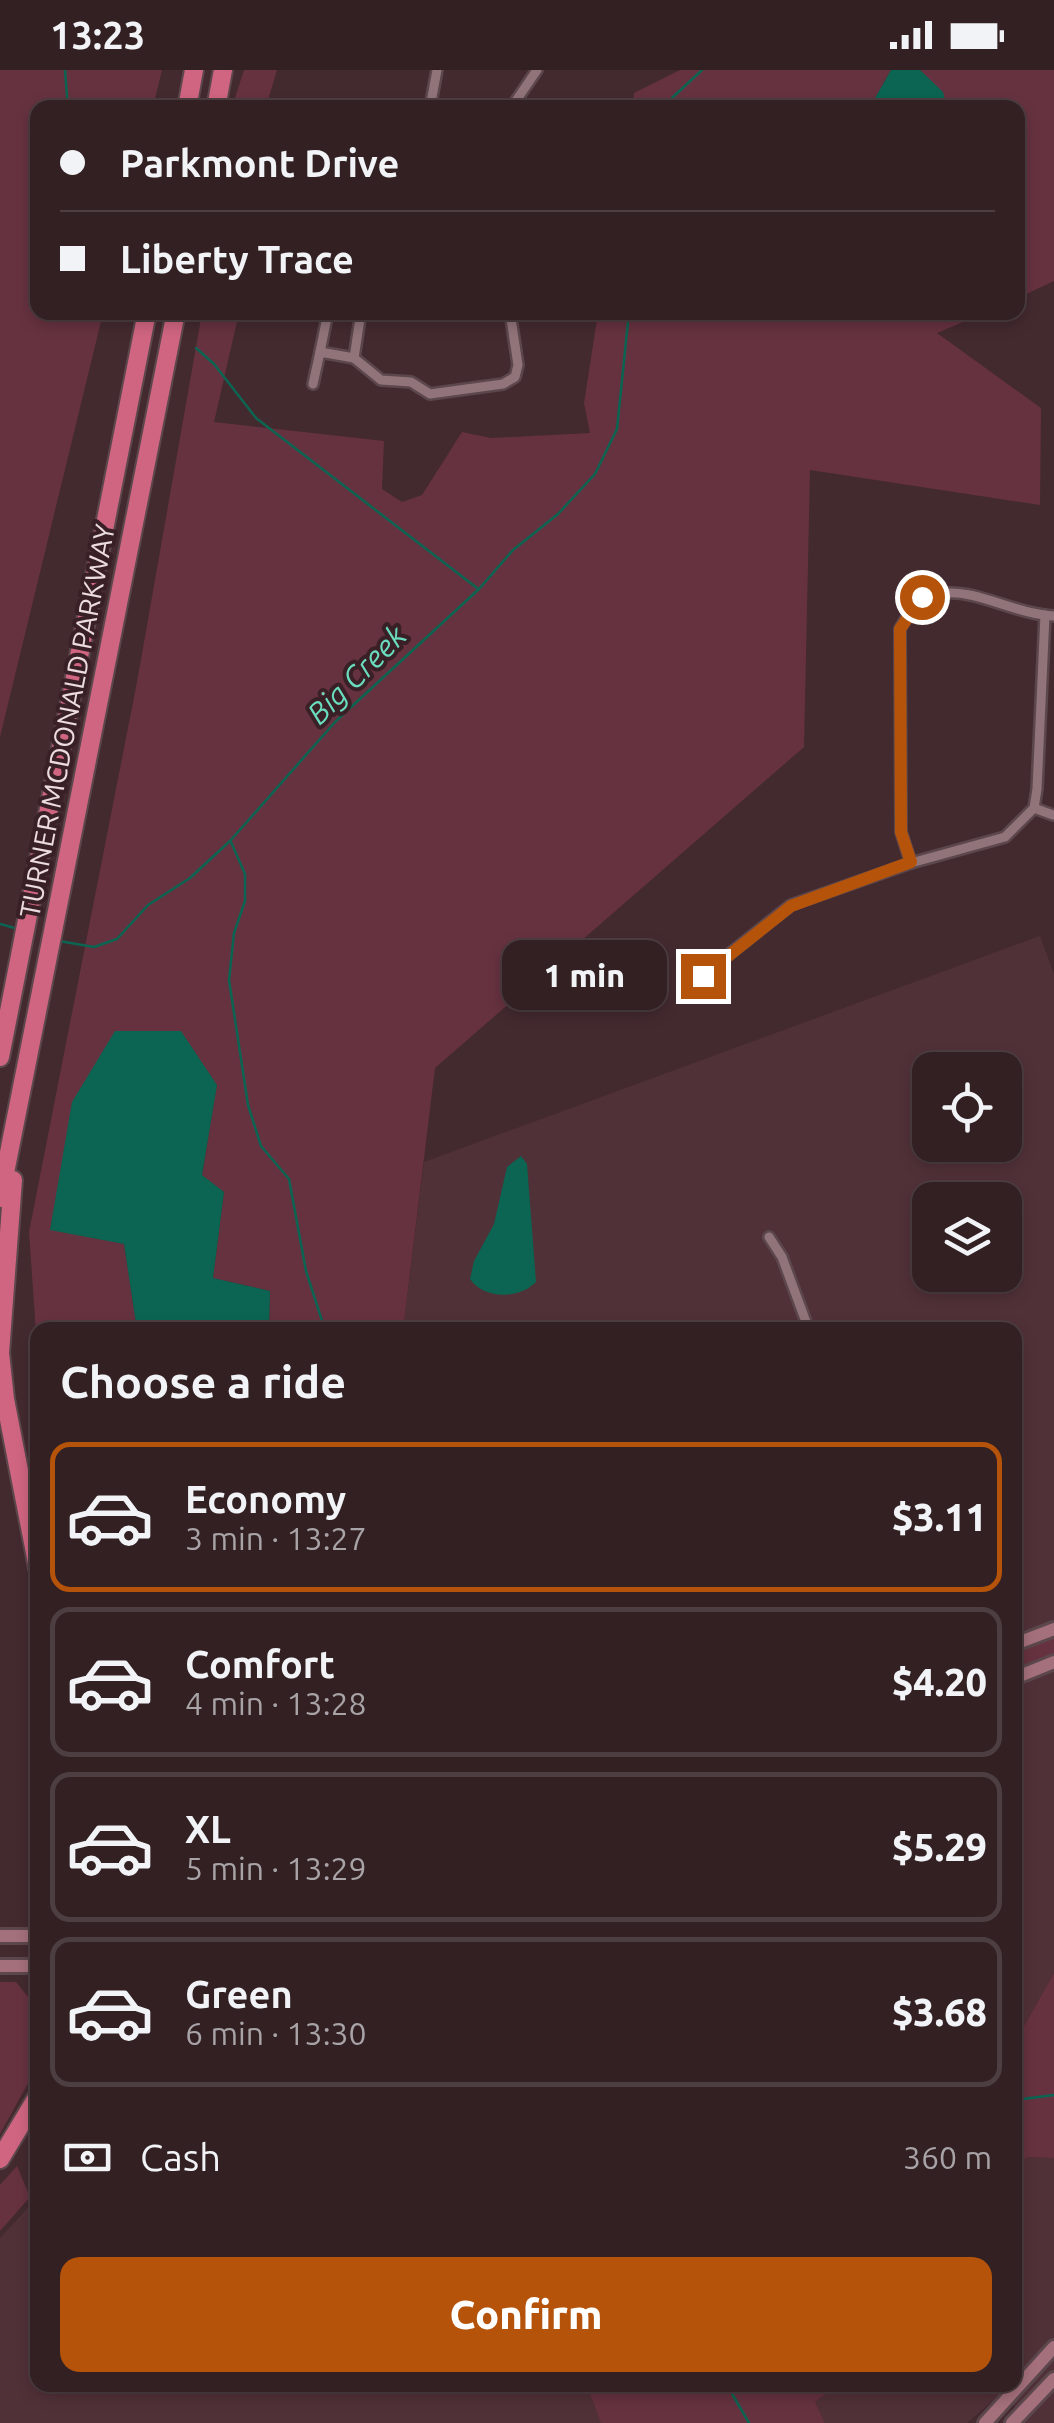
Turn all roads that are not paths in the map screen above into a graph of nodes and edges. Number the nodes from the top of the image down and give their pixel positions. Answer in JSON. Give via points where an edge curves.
{"nodes":[{"id":1,"x":194,"y":70,"type":"edge"},
{"id":2,"x":224,"y":70,"type":"edge"},
{"id":3,"x":436,"y":70,"type":"edge"},
{"id":4,"x":538,"y":70,"type":"edge"},
{"id":5,"x":188,"y":100,"type":"edge"},
{"id":6,"x":218,"y":100,"type":"edge"},
{"id":7,"x":431,"y":100,"type":"edge"},
{"id":8,"x":517,"y":100,"type":"edge"},
{"id":9,"x":145,"y":320,"type":"edge"},
{"id":10,"x":174,"y":320,"type":"edge"},
{"id":11,"x":326,"y":320,"type":"edge"},
{"id":12,"x":360,"y":320,"type":"edge"},
{"id":13,"x":511,"y":320,"type":"edge"},
{"id":14,"x":320,"y":352,"type":"junction"},
{"id":15,"x":354,"y":358,"type":"junction"},
{"id":16,"x":313,"y":384,"type":"dead end"},
{"id":17,"x":1049,"y":615,"type":"edge"},
{"id":18,"x":1034,"y":808,"type":"junction"},
{"id":19,"x":1053,"y":815,"type":"edge"},
{"id":20,"x":911,"y":862,"type":"junction"},
{"id":21,"x":703,"y":976,"type":"dead end"},
{"id":22,"x":2,"y":1042,"type":"edge"},
{"id":23,"x":0,"y":1056,"type":"edge"},
{"id":24,"x":18,"y":1110,"type":"junction"},
{"id":25,"x":0,"y":1198,"type":"edge"},
{"id":26,"x":770,"y":1237,"type":"dead end"},
{"id":27,"x":806,"y":1322,"type":"edge"},
{"id":28,"x":30,"y":1523,"type":"edge"},
{"id":29,"x":1054,"y":1629,"type":"edge"},
{"id":30,"x":1022,"y":1641,"type":"edge"},
{"id":31,"x":1054,"y":1662,"type":"edge"},
{"id":32,"x":1022,"y":1675,"type":"edge"},
{"id":33,"x":0,"y":1936,"type":"edge"},
{"id":34,"x":30,"y":1936,"type":"edge"},
{"id":35,"x":0,"y":1966,"type":"edge"},
{"id":36,"x":30,"y":1966,"type":"edge"},
{"id":37,"x":30,"y":2109,"type":"edge"},
{"id":38,"x":0,"y":2160,"type":"edge"},
{"id":39,"x":1054,"y":2348,"type":"edge"},
{"id":40,"x":1054,"y":2378,"type":"edge"},
{"id":41,"x":1022,"y":2382,"type":"edge"},
{"id":42,"x":1013,"y":2392,"type":"edge"},
{"id":43,"x":984,"y":2423,"type":"edge"},
{"id":44,"x":1012,"y":2423,"type":"edge"}],
"edges":[{"from":1,"to":5,"type":"highway"},
{"from":2,"to":6,"type":"highway"},
{"from":3,"to":7,"type":"street"},
{"from":4,"to":8,"type":"street"},
{"from":9,"to":22,"type":"highway","name":"TURNER MCDONALD PARKWAY"},
{"from":10,"to":24,"type":"highway","name":"TURNER MCDONALD PARKWAY"},
{"from":11,"to":14,"type":"street"},
{"from":12,"to":15,"type":"street"},
{"from":13,"to":15,"type":"street","via":[[518,365],[515,377],[503,384],[430,394],[412,382],[381,380]]},
{"from":14,"to":15,"type":"street"},
{"from":14,"to":16,"type":"street"},
{"from":17,"to":18,"type":"street"},
{"from":17,"to":20,"type":"street","via":[[950,591],[922,597],[910,610],[900,629],[901,832]]},
{"from":18,"to":19,"type":"street"},
{"from":18,"to":20,"type":"street","via":[[1005,837]]},
{"from":20,"to":21,"type":"street","via":[[791,906]]},
{"from":22,"to":23,"type":"highway","name":"TURNER MCDONALD PARKWAY"},
{"from":24,"to":25,"type":"highway","name":"TURNER MCDONALD PARKWAY"},
{"from":24,"to":28,"type":"highway","via":[[0,1353]]},
{"from":26,"to":27,"type":"street"},
{"from":29,"to":30,"type":"main road"},
{"from":31,"to":32,"type":"main road"},
{"from":33,"to":34,"type":"main road"},
{"from":35,"to":36,"type":"main road"},
{"from":37,"to":38,"type":"highway"},
{"from":39,"to":41,"type":"main road"},
{"from":40,"to":44,"type":"main road"},
{"from":42,"to":43,"type":"main road"}]}
